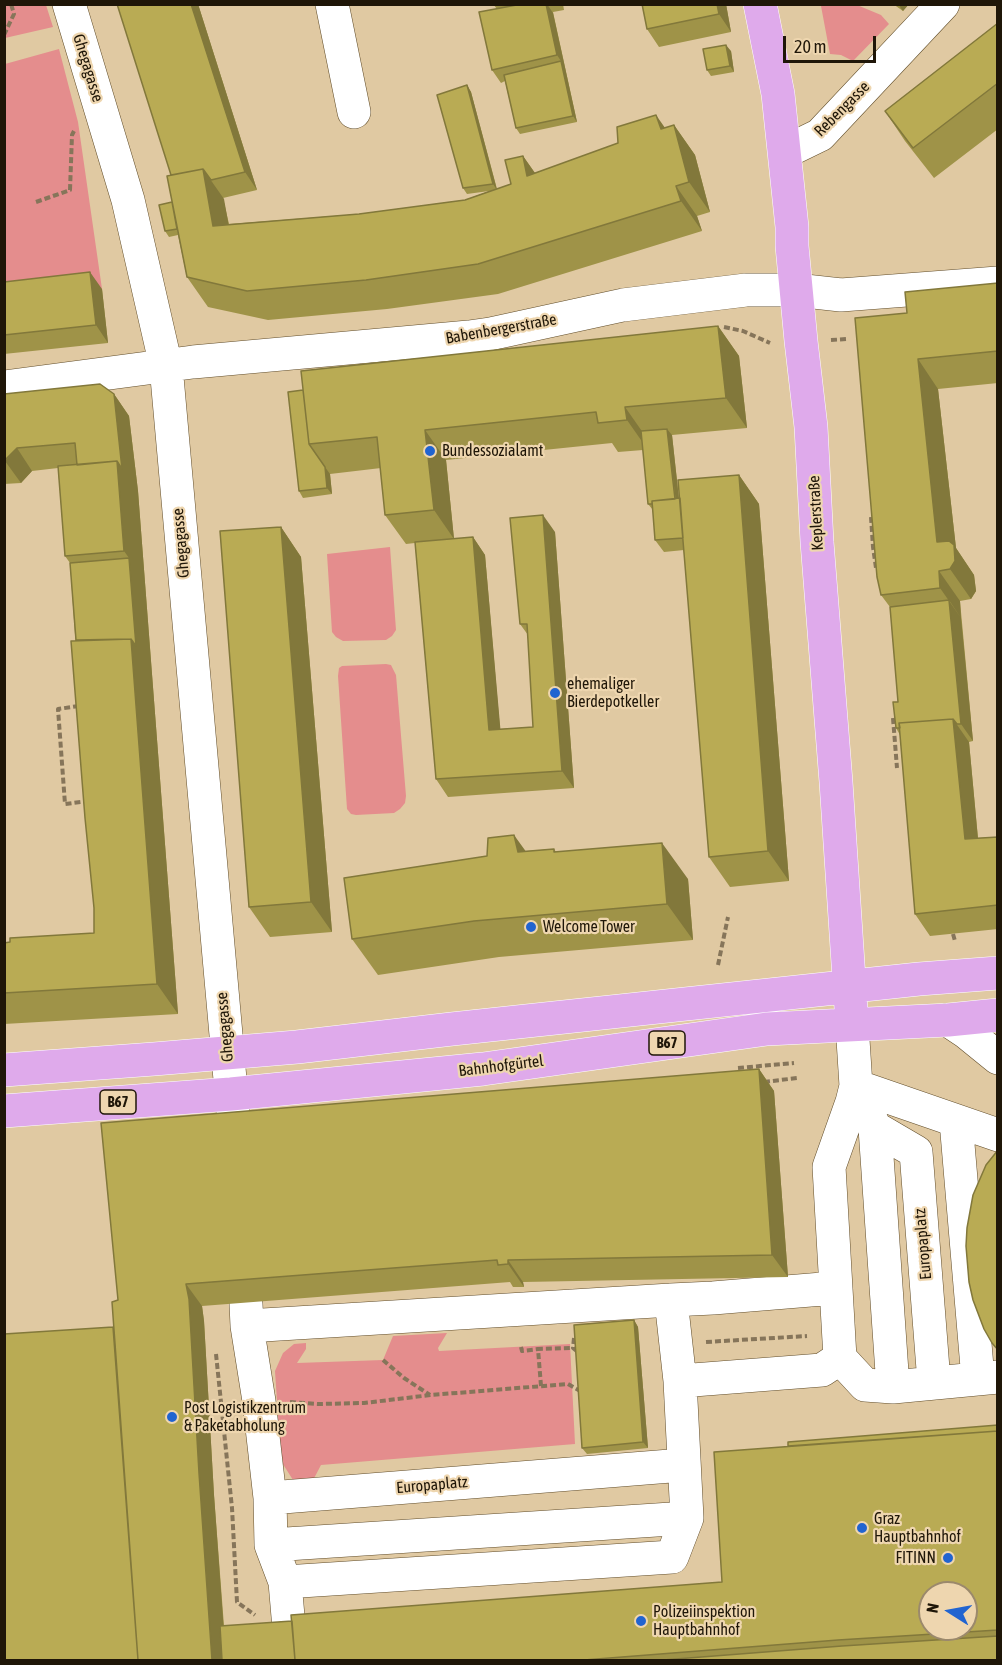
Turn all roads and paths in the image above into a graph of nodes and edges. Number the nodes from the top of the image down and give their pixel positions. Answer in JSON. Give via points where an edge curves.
{"nodes":[{"id":1,"x":11,"y":4,"type":"edge"},
{"id":2,"x":69,"y":4,"type":"edge"},
{"id":3,"x":332,"y":4,"type":"edge"},
{"id":4,"x":760,"y":4,"type":"edge"},
{"id":5,"x":943,"y":4,"type":"edge"},
{"id":6,"x":4,"y":35,"type":"edge"},
{"id":7,"x":354,"y":112,"type":"dead end"},
{"id":8,"x":75,"y":129,"type":"dead end"},
{"id":9,"x":785,"y":152,"type":"junction"},
{"id":10,"x":36,"y":202,"type":"dead end"},
{"id":11,"x":998,"y":283,"type":"edge"},
{"id":12,"x":796,"y":290,"type":"junction"},
{"id":13,"x":743,"y":331,"type":"dead end"},
{"id":14,"x":768,"y":343,"type":"dead end"},
{"id":15,"x":166,"y":366,"type":"junction"},
{"id":16,"x":4,"y":387,"type":"edge"},
{"id":17,"x":871,"y":517,"type":"edge"},
{"id":18,"x":876,"y":568,"type":"edge"},
{"id":19,"x":86,"y":706,"type":"edge"},
{"id":20,"x":893,"y":718,"type":"edge"},
{"id":21,"x":897,"y":768,"type":"dead end"},
{"id":22,"x":93,"y":801,"type":"edge"},
{"id":23,"x":728,"y":917,"type":"dead end"},
{"id":24,"x":953,"y":934,"type":"edge"},
{"id":25,"x":955,"y":940,"type":"dead end"},
{"id":26,"x":718,"y":965,"type":"dead end"},
{"id":27,"x":998,"y":973,"type":"edge"},
{"id":28,"x":850,"y":987,"type":"junction"},
{"id":29,"x":998,"y":1015,"type":"edge"},
{"id":30,"x":948,"y":1020,"type":"junction"},
{"id":31,"x":852,"y":1024,"type":"junction"},
{"id":32,"x":228,"y":1053,"type":"junction"},
{"id":33,"x":998,"y":1058,"type":"edge"},
{"id":34,"x":4,"y":1070,"type":"edge"},
{"id":35,"x":797,"y":1078,"type":"dead end"},
{"id":36,"x":762,"y":1083,"type":"edge"},
{"id":37,"x":856,"y":1086,"type":"junction"},
{"id":38,"x":231,"y":1094,"type":"junction"},
{"id":39,"x":4,"y":1111,"type":"edge"},
{"id":40,"x":956,"y":1122,"type":"junction"},
{"id":41,"x":875,"y":1128,"type":"junction"},
{"id":42,"x":235,"y":1135,"type":"edge"},
{"id":43,"x":998,"y":1135,"type":"edge"},
{"id":44,"x":826,"y":1289,"type":"junction"},
{"id":45,"x":671,"y":1300,"type":"junction"},
{"id":46,"x":699,"y":1343,"type":"dead end"},
{"id":47,"x":581,"y":1345,"type":"edge"},
{"id":48,"x":521,"y":1347,"type":"dead end"},
{"id":49,"x":573,"y":1348,"type":"edge"},
{"id":50,"x":538,"y":1349,"type":"junction"},
{"id":51,"x":582,"y":1356,"type":"edge"},
{"id":52,"x":840,"y":1358,"type":"junction"},
{"id":53,"x":383,"y":1360,"type":"dead end"},
{"id":54,"x":988,"y":1378,"type":"edge"},
{"id":55,"x":680,"y":1381,"type":"junction"},
{"id":56,"x":934,"y":1382,"type":"junction"},
{"id":57,"x":583,"y":1385,"type":"edge"},
{"id":58,"x":541,"y":1386,"type":"junction"},
{"id":59,"x":892,"y":1387,"type":"junction"},
{"id":60,"x":431,"y":1395,"type":"junction"},
{"id":61,"x":287,"y":1401,"type":"dead end"},
{"id":62,"x":683,"y":1465,"type":"junction"},
{"id":63,"x":270,"y":1498,"type":"junction"},
{"id":64,"x":687,"y":1518,"type":"junction"},
{"id":65,"x":271,"y":1545,"type":"junction"},
{"id":66,"x":285,"y":1582,"type":"junction"},
{"id":67,"x":289,"y":1628,"type":"edge"}],
"edges":[{"from":1,"to":6,"type":"path","via":[[14,14]]},
{"from":2,"to":15,"type":"street","name":"Ghegagasse","via":[[128,200]]},
{"from":3,"to":7,"type":"street"},
{"from":4,"to":9,"type":"main road","name":"Keplerstraße"},
{"from":5,"to":9,"type":"street","name":"Rebengasse","via":[[820,135]]},
{"from":8,"to":10,"type":"path","via":[[70,190]]},
{"from":9,"to":12,"type":"main road","name":"Keplerstraße"},
{"from":11,"to":12,"type":"street","name":"Babenbergerstraße","via":[[841,295]]},
{"from":12,"to":15,"type":"street","name":"Babenbergerstraße","via":[[746,291],[623,305],[469,337]]},
{"from":12,"to":28,"type":"main road","name":"Keplerstraße","via":[[811,427]]},
{"from":13,"to":14,"type":"path"},
{"from":15,"to":16,"type":"street","name":"Babenbergerstraße"},
{"from":15,"to":32,"type":"street","name":"Ghegagasse"},
{"from":17,"to":18,"type":"path"},
{"from":19,"to":22,"type":"path","via":[[58,709],[65,804]]},
{"from":20,"to":21,"type":"path"},
{"from":23,"to":26,"type":"path"},
{"from":24,"to":25,"type":"path"},
{"from":27,"to":28,"type":"main road","number":"B67"},
{"from":28,"to":31,"type":"main road","name":"Keplerstraße"},
{"from":28,"to":32,"type":"main road","number":"B67"},
{"from":29,"to":30,"type":"main road","name":"Bahnhofgürtel","number":"B67"},
{"from":30,"to":31,"type":"main road","name":"Bahnhofgürtel","number":"B67"},
{"from":30,"to":33,"type":"street"},
{"from":31,"to":37,"type":"street"},
{"from":31,"to":38,"type":"main road","name":"Bahnhofgürtel","number":"B67","via":[[767,1029],[483,1069]]},
{"from":32,"to":34,"type":"main road","number":"B67"},
{"from":32,"to":38,"type":"street","name":"Ghegagasse"},
{"from":35,"to":36,"type":"path"},
{"from":37,"to":40,"type":"street"},
{"from":37,"to":41,"type":"street"},
{"from":37,"to":44,"type":"street","via":[[828,1167]]},
{"from":38,"to":39,"type":"main road","name":"Bahnhofgürtel","number":"B67"},
{"from":38,"to":42,"type":"street","name":"Ghegagasse"},
{"from":40,"to":43,"type":"street"},
{"from":40,"to":54,"type":"street"},
{"from":41,"to":56,"type":"street","name":"Europaplatz","via":[[916,1152]]},
{"from":41,"to":59,"type":"street"},
{"from":44,"to":45,"type":"street"},
{"from":44,"to":46,"type":"path","via":[[815,1335]]},
{"from":44,"to":52,"type":"street"},
{"from":45,"to":55,"type":"street"},
{"from":45,"to":63,"type":"street","via":[[247,1315]]},
{"from":47,"to":51,"type":"path"},
{"from":48,"to":50,"type":"path","via":[[522,1351]]},
{"from":49,"to":50,"type":"path"},
{"from":50,"to":58,"type":"path"},
{"from":52,"to":55,"type":"street","via":[[822,1370]]},
{"from":52,"to":59,"type":"street","via":[[865,1385]]},
{"from":53,"to":60,"type":"path"},
{"from":54,"to":56,"type":"street"},
{"from":55,"to":62,"type":"street"},
{"from":56,"to":59,"type":"street"},
{"from":57,"to":58,"type":"path","via":[[584,1394],[568,1384]]},
{"from":58,"to":60,"type":"path"},
{"from":60,"to":61,"type":"path","via":[[363,1403]]},
{"from":62,"to":63,"type":"street","name":"Europaplatz"},
{"from":62,"to":64,"type":"street"},
{"from":63,"to":65,"type":"street"},
{"from":64,"to":65,"type":"street"},
{"from":64,"to":66,"type":"street","via":[[672,1557]]},
{"from":65,"to":66,"type":"street"},
{"from":66,"to":67,"type":"street"}]}
